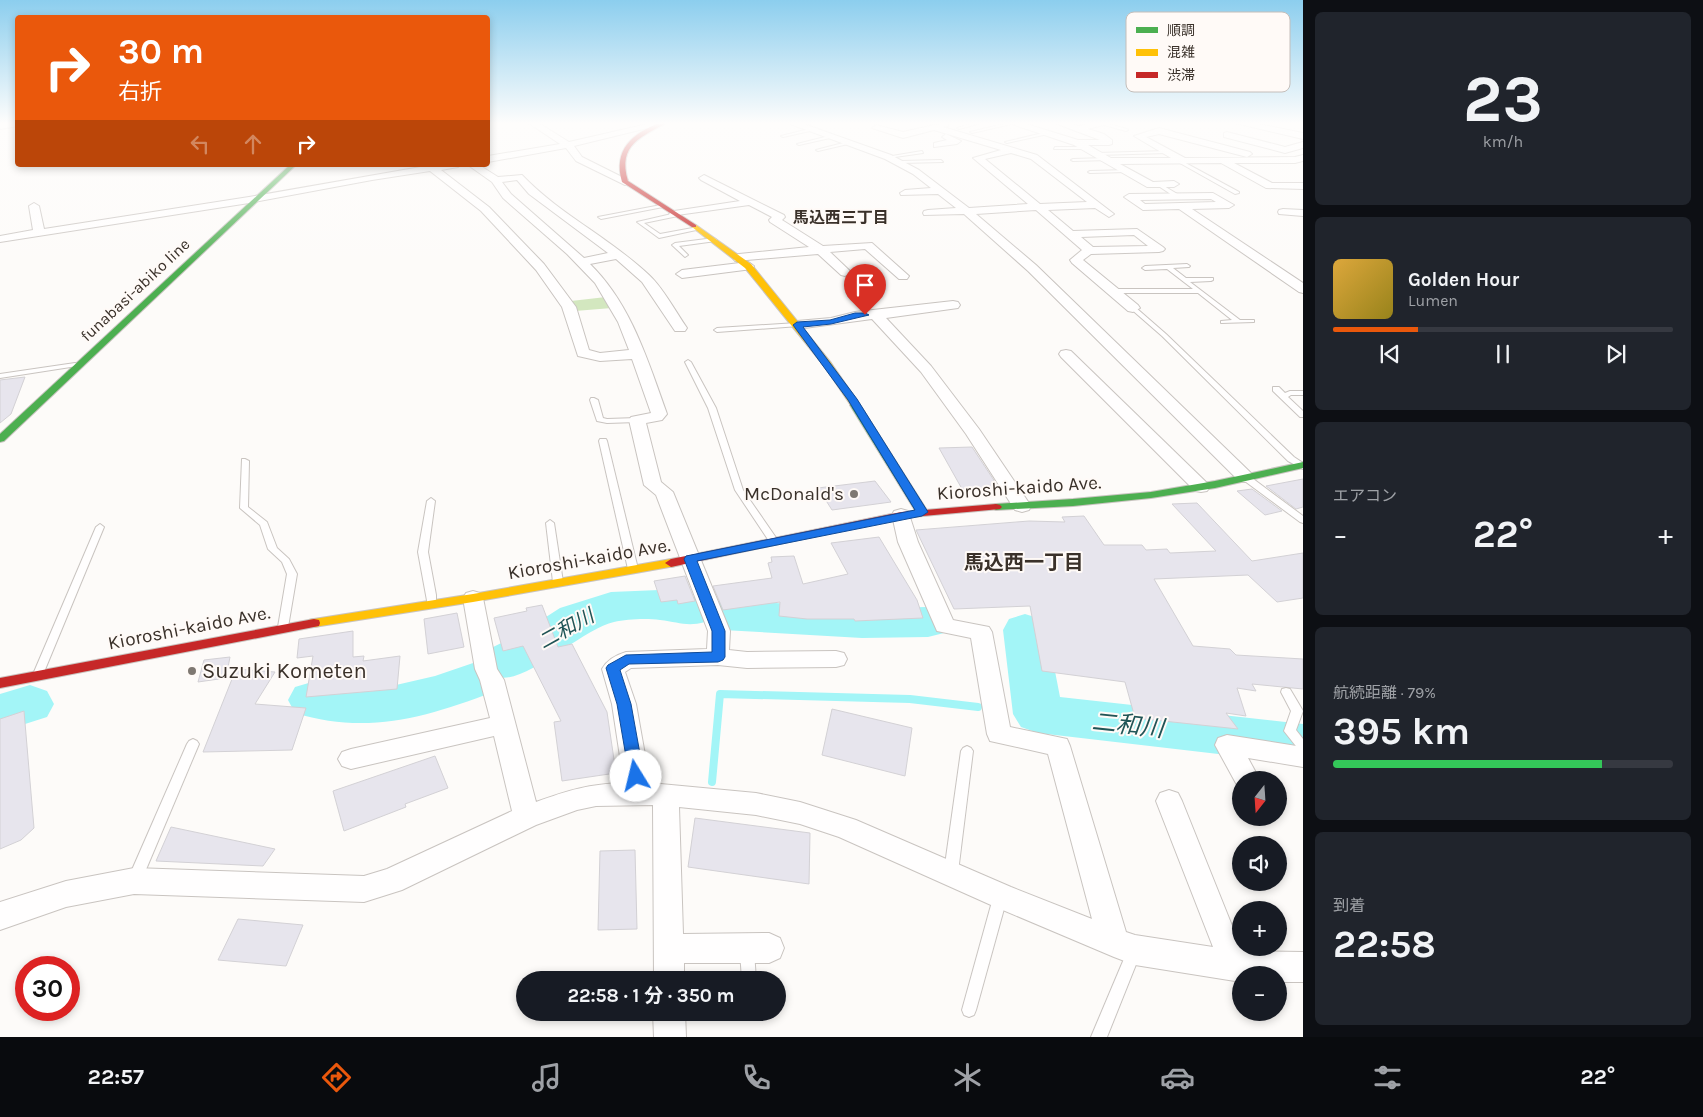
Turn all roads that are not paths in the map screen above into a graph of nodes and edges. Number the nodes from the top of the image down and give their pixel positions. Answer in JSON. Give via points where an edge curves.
{"nodes":[{"id":1,"x":287,"y":170,"type":"edge"},
{"id":2,"x":418,"y":170,"type":"edge"},
{"id":3,"x":435,"y":170,"type":"edge"},
{"id":4,"x":481,"y":170,"type":"edge"},
{"id":5,"x":602,"y":170,"type":"edge"},
{"id":6,"x":619,"y":170,"type":"edge"},
{"id":7,"x":912,"y":170,"type":"edge"},
{"id":8,"x":993,"y":170,"type":"edge"},
{"id":9,"x":1052,"y":170,"type":"edge"},
{"id":10,"x":1197,"y":170,"type":"edge"},
{"id":11,"x":1240,"y":170,"type":"edge"},
{"id":12,"x":1127,"y":171,"type":"joint"},
{"id":13,"x":1090,"y":172,"type":"dead end"},
{"id":14,"x":1264,"y":172,"type":"dead end"},
{"id":15,"x":1245,"y":173,"type":"junction"},
{"id":16,"x":704,"y":178,"type":"dead end"},
{"id":17,"x":496,"y":180,"type":"junction"},
{"id":18,"x":624,"y":182,"type":"junction"},
{"id":19,"x":1159,"y":184,"type":"junction"},
{"id":20,"x":1177,"y":184,"type":"dead end"},
{"id":21,"x":1303,"y":186,"type":"edge"},
{"id":22,"x":940,"y":192,"type":"junction"},
{"id":23,"x":905,"y":193,"type":"dead end"},
{"id":24,"x":1237,"y":193,"type":"dead end"},
{"id":25,"x":258,"y":198,"type":"junction"},
{"id":26,"x":1179,"y":201,"type":"joint"},
{"id":27,"x":751,"y":202,"type":"junction"},
{"id":28,"x":1097,"y":205,"type":"junction"},
{"id":29,"x":34,"y":206,"type":"dead end"},
{"id":30,"x":661,"y":206,"type":"junction"},
{"id":31,"x":1038,"y":207,"type":"junction"},
{"id":32,"x":965,"y":210,"type":"junction"},
{"id":33,"x":1283,"y":212,"type":"dead end"},
{"id":34,"x":1303,"y":212,"type":"edge"},
{"id":35,"x":928,"y":213,"type":"dead end"},
{"id":36,"x":1108,"y":214,"type":"dead end"},
{"id":37,"x":675,"y":215,"type":"junction"},
{"id":38,"x":566,"y":216,"type":"junction"},
{"id":39,"x":601,"y":217,"type":"dead end"},
{"id":40,"x":536,"y":221,"type":"junction"},
{"id":41,"x":698,"y":229,"type":"junction"},
{"id":42,"x":39,"y":233,"type":"junction"},
{"id":43,"x":1071,"y":234,"type":"junction"},
{"id":44,"x":0,"y":239,"type":"edge"},
{"id":45,"x":714,"y":240,"type":"junction"},
{"id":46,"x":821,"y":250,"type":"junction"},
{"id":47,"x":1088,"y":251,"type":"junction"},
{"id":48,"x":618,"y":255,"type":"junction"},
{"id":49,"x":685,"y":255,"type":"dead end"},
{"id":50,"x":581,"y":262,"type":"junction"},
{"id":51,"x":744,"y":262,"type":"junction"},
{"id":52,"x":1187,"y":266,"type":"dead end"},
{"id":53,"x":1168,"y":267,"type":"junction"},
{"id":54,"x":1145,"y":268,"type":"dead end"},
{"id":55,"x":845,"y":272,"type":"dead end"},
{"id":56,"x":682,"y":274,"type":"dead end"},
{"id":57,"x":902,"y":276,"type":"dead end"},
{"id":58,"x":1184,"y":280,"type":"junction"},
{"id":59,"x":1211,"y":280,"type":"dead end"},
{"id":60,"x":1303,"y":289,"type":"edge"},
{"id":61,"x":1113,"y":291,"type":"junction"},
{"id":62,"x":1197,"y":291,"type":"junction"},
{"id":63,"x":953,"y":305,"type":"dead end"},
{"id":64,"x":1133,"y":308,"type":"joint"},
{"id":65,"x":876,"y":315,"type":"junction"},
{"id":66,"x":1238,"y":321,"type":"junction"},
{"id":67,"x":1252,"y":321,"type":"dead end"},
{"id":68,"x":1223,"y":322,"type":"dead end"},
{"id":69,"x":797,"y":325,"type":"junction"},
{"id":70,"x":680,"y":328,"type":"dead end"},
{"id":71,"x":717,"y":330,"type":"dead end"},
{"id":72,"x":638,"y":354,"type":"junction"},
{"id":73,"x":1066,"y":354,"type":"dead end"},
{"id":74,"x":688,"y":362,"type":"dead end"},
{"id":75,"x":80,"y":364,"type":"junction"},
{"id":76,"x":0,"y":376,"type":"edge"},
{"id":77,"x":1276,"y":388,"type":"dead end"},
{"id":78,"x":1303,"y":392,"type":"edge"},
{"id":79,"x":1285,"y":396,"type":"junction"},
{"id":80,"x":594,"y":400,"type":"dead end"},
{"id":81,"x":1303,"y":415,"type":"edge"},
{"id":82,"x":637,"y":420,"type":"junction"},
{"id":83,"x":0,"y":440,"type":"edge"},
{"id":84,"x":603,"y":441,"type":"dead end"},
{"id":85,"x":245,"y":461,"type":"dead end"},
{"id":86,"x":1302,"y":466,"type":"edge"},
{"id":87,"x":1245,"y":477,"type":"junction"},
{"id":88,"x":1201,"y":486,"type":"junction"},
{"id":89,"x":431,"y":501,"type":"dead end"},
{"id":90,"x":1022,"y":506,"type":"junction"},
{"id":91,"x":922,"y":512,"type":"junction"},
{"id":92,"x":901,"y":515,"type":"junction"},
{"id":93,"x":1303,"y":520,"type":"edge"},
{"id":94,"x":550,"y":522,"type":"dead end"},
{"id":95,"x":100,"y":527,"type":"dead end"},
{"id":96,"x":774,"y":542,"type":"junction"},
{"id":97,"x":690,"y":559,"type":"junction"},
{"id":98,"x":633,"y":569,"type":"junction"},
{"id":99,"x":558,"y":582,"type":"junction"},
{"id":100,"x":473,"y":598,"type":"junction"},
{"id":101,"x":432,"y":604,"type":"junction"},
{"id":102,"x":283,"y":628,"type":"junction"},
{"id":103,"x":718,"y":657,"type":"junction"},
{"id":104,"x":836,"y":659,"type":"dead end"},
{"id":105,"x":37,"y":675,"type":"junction"},
{"id":106,"x":0,"y":682,"type":"edge"},
{"id":107,"x":1286,"y":692,"type":"dead end"},
{"id":108,"x":503,"y":725,"type":"junction"},
{"id":109,"x":193,"y":744,"type":"dead end"},
{"id":110,"x":1303,"y":747,"type":"edge"},
{"id":111,"x":967,"y":750,"type":"dead end"},
{"id":112,"x":1303,"y":757,"type":"edge"},
{"id":113,"x":350,"y":759,"type":"dead end"},
{"id":114,"x":1242,"y":771,"type":"edge"},
{"id":115,"x":652,"y":794,"type":"junction"},
{"id":116,"x":1169,"y":801,"type":"dead end"},
{"id":117,"x":527,"y":817,"type":"junction"},
{"id":118,"x":951,"y":874,"type":"junction"},
{"id":119,"x":134,"y":881,"type":"junction"},
{"id":120,"x":1001,"y":896,"type":"junction"},
{"id":121,"x":0,"y":916,"type":"edge"},
{"id":122,"x":1124,"y":947,"type":"junction"},
{"id":123,"x":758,"y":948,"type":"joint"},
{"id":124,"x":668,"y":949,"type":"junction"},
{"id":125,"x":1235,"y":966,"type":"joint"},
{"id":126,"x":1287,"y":967,"type":"edge"},
{"id":127,"x":1303,"y":967,"type":"edge"},
{"id":128,"x":669,"y":971,"type":"edge"},
{"id":129,"x":752,"y":971,"type":"edge"},
{"id":130,"x":969,"y":1010,"type":"dead end"},
{"id":131,"x":669,"y":1021,"type":"edge"},
{"id":132,"x":670,"y":1037,"type":"edge"},
{"id":133,"x":1099,"y":1037,"type":"edge"}],
"edges":[{"from":1,"to":25,"type":"main road","name":"funabasi-abiko line"},
{"from":2,"to":25,"type":"street"},
{"from":3,"to":72,"type":"street","via":[[485,209],[540,268],[569,307],[583,353],[600,357]]},
{"from":4,"to":17,"type":"street"},
{"from":5,"to":18,"type":"street"},
{"from":6,"to":18,"type":"main road"},
{"from":7,"to":22,"type":"street"},
{"from":8,"to":31,"type":"street"},
{"from":9,"to":28,"type":"street"},
{"from":10,"to":24,"type":"lane"},
{"from":11,"to":15,"type":"street"},
{"from":12,"to":13,"type":"lane"},
{"from":12,"to":19,"type":"street","via":[[1151,184]]},
{"from":14,"to":15,"type":"street"},
{"from":15,"to":21,"type":"street","via":[[1270,186]]},
{"from":16,"to":27,"type":"street"},
{"from":17,"to":38,"type":"street","via":[[519,178]]},
{"from":17,"to":40,"type":"street","via":[[507,196]]},
{"from":18,"to":30,"type":"main road"},
{"from":19,"to":20,"type":"street"},
{"from":19,"to":26,"type":"lane"},
{"from":22,"to":23,"type":"street"},
{"from":22,"to":32,"type":"street"},
{"from":25,"to":42,"type":"street"},
{"from":25,"to":75,"type":"main road","name":"funabasi-abiko line"},
{"from":26,"to":60,"type":"street"},
{"from":27,"to":37,"type":"street"},
{"from":27,"to":46,"type":"street","via":[[780,217],[774,220]]},
{"from":28,"to":31,"type":"street"},
{"from":28,"to":36,"type":"street"},
{"from":29,"to":42,"type":"street"},
{"from":30,"to":37,"type":"main road"},
{"from":30,"to":39,"type":"lane"},
{"from":31,"to":32,"type":"street"},
{"from":31,"to":43,"type":"street"},
{"from":32,"to":35,"type":"street"},
{"from":32,"to":87,"type":"street","via":[[1032,268]]},
{"from":33,"to":34,"type":"street"},
{"from":37,"to":41,"type":"main road"},
{"from":37,"to":41,"type":"lane","via":[[640,222],[659,236]]},
{"from":38,"to":40,"type":"street"},
{"from":38,"to":48,"type":"street"},
{"from":40,"to":50,"type":"street"},
{"from":41,"to":45,"type":"main road"},
{"from":42,"to":44,"type":"street"},
{"from":43,"to":47,"type":"street"},
{"from":43,"to":47,"type":"street","via":[[1137,232],[1159,249]]},
{"from":45,"to":49,"type":"lane","via":[[675,245]]},
{"from":45,"to":51,"type":"main road"},
{"from":46,"to":51,"type":"street"},
{"from":46,"to":55,"type":"street"},
{"from":46,"to":57,"type":"street","via":[[868,245]]},
{"from":47,"to":61,"type":"street","via":[[1076,260]]},
{"from":48,"to":50,"type":"street"},
{"from":48,"to":70,"type":"street","via":[[646,279]]},
{"from":50,"to":72,"type":"street","via":[[600,281]]},
{"from":51,"to":56,"type":"street"},
{"from":51,"to":69,"type":"main road"},
{"from":52,"to":53,"type":"lane"},
{"from":53,"to":54,"type":"lane"},
{"from":53,"to":58,"type":"lane"},
{"from":58,"to":59,"type":"lane"},
{"from":58,"to":62,"type":"lane"},
{"from":61,"to":62,"type":"lane"},
{"from":61,"to":64,"type":"street"},
{"from":62,"to":66,"type":"lane"},
{"from":63,"to":65,"type":"street"},
{"from":64,"to":86,"type":"lane"},
{"from":65,"to":69,"type":"street"},
{"from":65,"to":90,"type":"street","via":[[926,369],[974,432]]},
{"from":66,"to":67,"type":"lane"},
{"from":66,"to":68,"type":"lane"},
{"from":69,"to":71,"type":"lane"},
{"from":69,"to":91,"type":"main road","via":[[852,399]]},
{"from":72,"to":82,"type":"street","via":[[659,414]]},
{"from":73,"to":88,"type":"street"},
{"from":74,"to":96,"type":"lane","via":[[712,408],[739,490]]},
{"from":75,"to":76,"type":"lane"},
{"from":75,"to":83,"type":"main road","name":"funabasi-abiko line"},
{"from":77,"to":79,"type":"lane"},
{"from":78,"to":79,"type":"lane"},
{"from":79,"to":81,"type":"lane"},
{"from":80,"to":82,"type":"lane","via":[[600,419]]},
{"from":82,"to":97,"type":"street","via":[[653,485],[664,492]]},
{"from":84,"to":98,"type":"lane"},
{"from":85,"to":102,"type":"lane","via":[[244,508],[264,524],[273,549],[286,561],[292,574]]},
{"from":86,"to":87,"type":"main road","name":"Kioroshi-kaido Ave."},
{"from":87,"to":88,"type":"main road","name":"Kioroshi-kaido Ave."},
{"from":87,"to":93,"type":"lane"},
{"from":88,"to":90,"type":"main road","name":"Kioroshi-kaido Ave.","via":[[1102,500]]},
{"from":89,"to":101,"type":"lane","via":[[422,552]]},
{"from":90,"to":91,"type":"main road","name":"Kioroshi-kaido Ave."},
{"from":91,"to":92,"type":"main road","name":"Kioroshi-kaido Ave."},
{"from":92,"to":96,"type":"main road","name":"Kioroshi-kaido Ave."},
{"from":92,"to":122,"type":"street","via":[[908,542],[945,626],[981,632],[999,734],[1058,746]]},
{"from":94,"to":99,"type":"lane"},
{"from":95,"to":105,"type":"lane"},
{"from":96,"to":97,"type":"main road","name":"Kioroshi-kaido Ave."},
{"from":97,"to":98,"type":"main road","name":"Kioroshi-kaido Ave."},
{"from":97,"to":103,"type":"street","via":[[718,631]]},
{"from":98,"to":99,"type":"main road","name":"Kioroshi-kaido Ave."},
{"from":99,"to":100,"type":"main road","name":"Kioroshi-kaido Ave."},
{"from":100,"to":101,"type":"main road","name":"Kioroshi-kaido Ave."},
{"from":100,"to":108,"type":"street"},
{"from":101,"to":102,"type":"main road","name":"Kioroshi-kaido Ave."},
{"from":102,"to":105,"type":"main road","name":"Kioroshi-kaido Ave."},
{"from":103,"to":104,"type":"street"},
{"from":103,"to":115,"type":"street","via":[[626,660],[613,668]]},
{"from":105,"to":106,"type":"main road","name":"Kioroshi-kaido Ave."},
{"from":107,"to":110,"type":"lane","via":[[1296,711],[1290,731]]},
{"from":108,"to":113,"type":"street"},
{"from":108,"to":117,"type":"street"},
{"from":109,"to":119,"type":"lane"},
{"from":111,"to":118,"type":"lane"},
{"from":112,"to":114,"type":"street","via":[[1227,745]]},
{"from":115,"to":117,"type":"street","via":[[596,795]]},
{"from":115,"to":118,"type":"street","via":[[756,804],[800,812],[846,828]]},
{"from":115,"to":124,"type":"street"},
{"from":116,"to":125,"type":"street"},
{"from":117,"to":119,"type":"street","via":[[392,881],[364,889]]},
{"from":118,"to":120,"type":"street"},
{"from":119,"to":121,"type":"street","via":[[101,884],[35,902]]},
{"from":120,"to":122,"type":"street"},
{"from":120,"to":130,"type":"lane"},
{"from":122,"to":125,"type":"street"},
{"from":122,"to":133,"type":"lane"},
{"from":123,"to":124,"type":"street"},
{"from":123,"to":129,"type":"lane"},
{"from":124,"to":128,"type":"street"},
{"from":126,"to":127,"type":"street"},
{"from":131,"to":132,"type":"street"}]}
